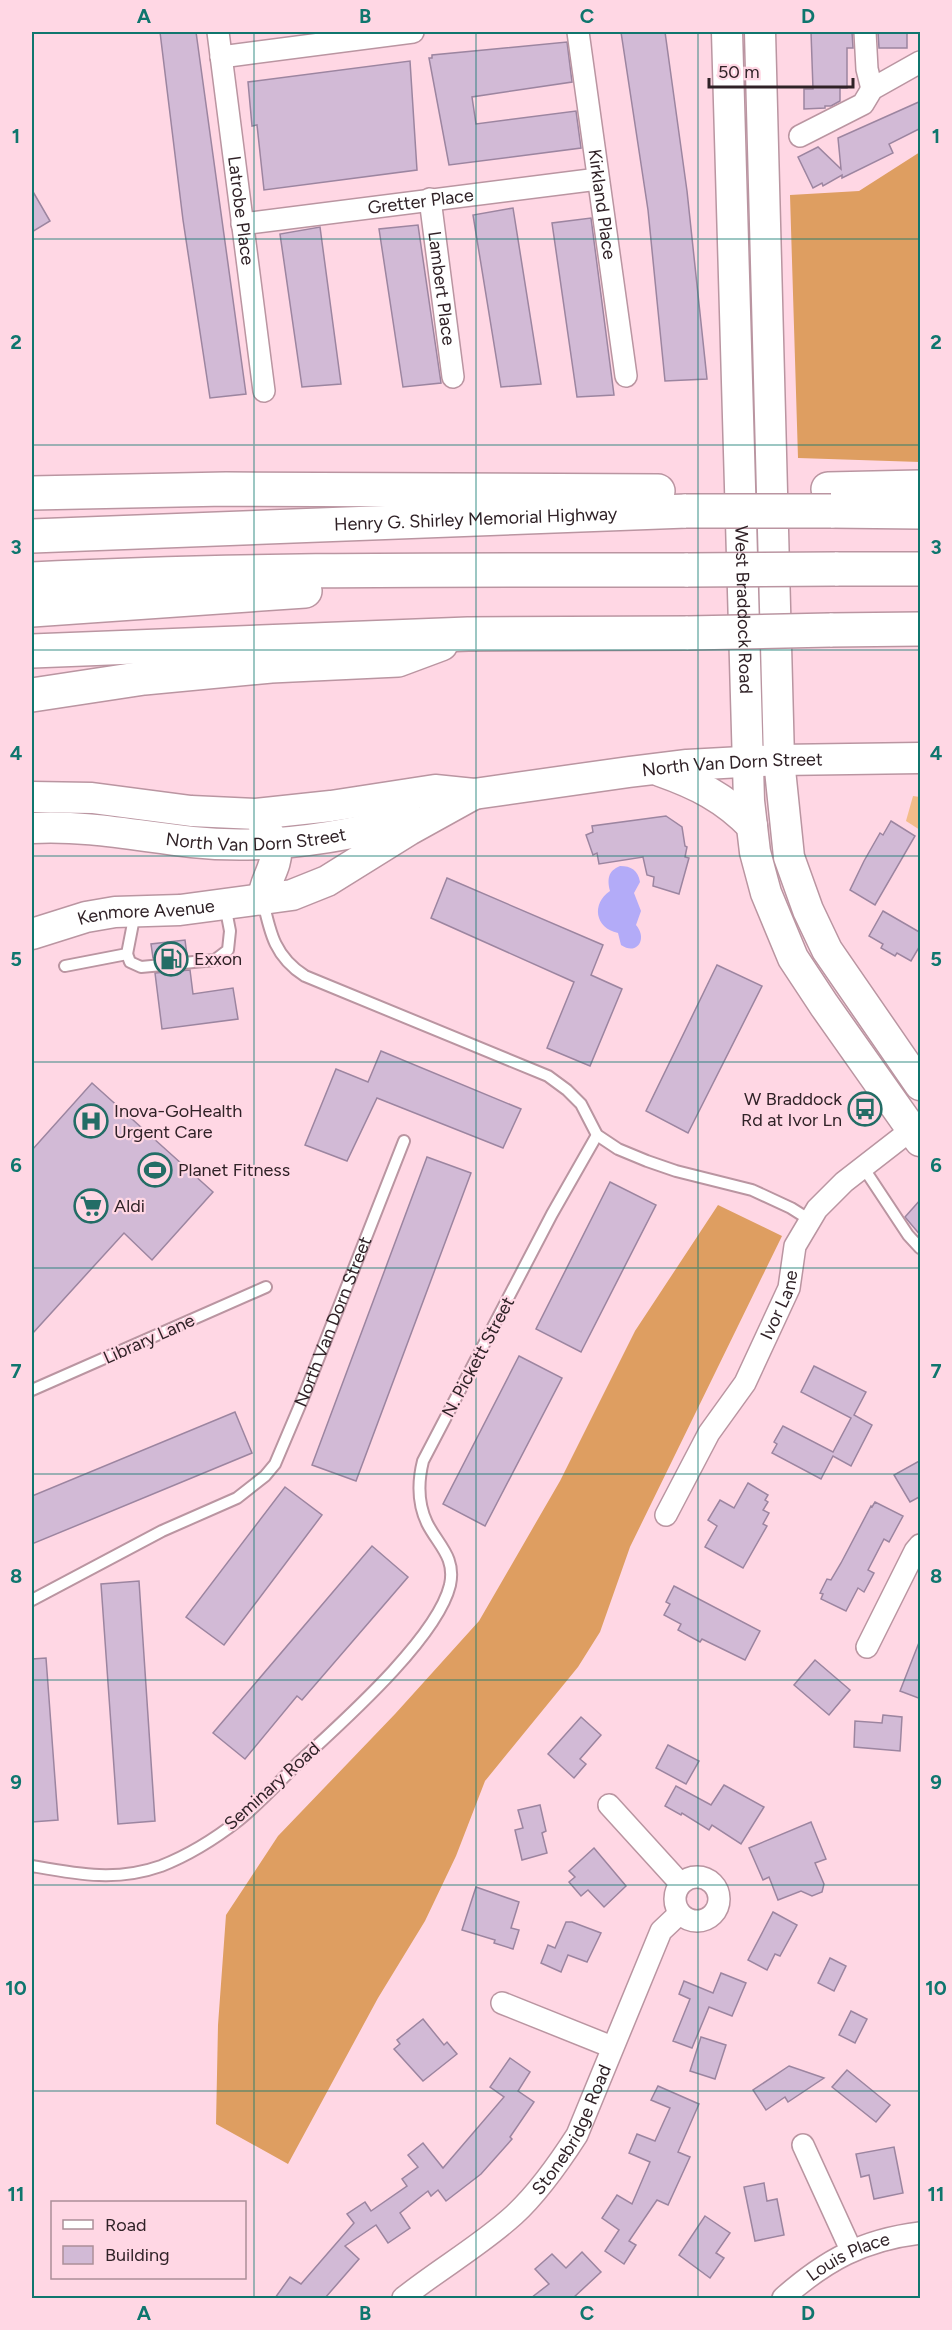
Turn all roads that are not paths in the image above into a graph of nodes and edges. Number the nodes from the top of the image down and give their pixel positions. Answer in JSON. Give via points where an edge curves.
{"nodes":[{"id":1,"x":218,"y":32,"type":"edge"},
{"id":2,"x":405,"y":32,"type":"edge"},
{"id":3,"x":578,"y":32,"type":"edge"},
{"id":4,"x":727,"y":32,"type":"edge"},
{"id":5,"x":760,"y":32,"type":"edge"},
{"id":6,"x":866,"y":32,"type":"edge"},
{"id":7,"x":221,"y":57,"type":"junction"},
{"id":8,"x":921,"y":62,"type":"edge"},
{"id":9,"x":872,"y":89,"type":"junction"},
{"id":10,"x":800,"y":136,"type":"dead end"},
{"id":11,"x":598,"y":179,"type":"junction"},
{"id":12,"x":429,"y":199,"type":"junction"},
{"id":13,"x":242,"y":224,"type":"junction"},
{"id":14,"x":626,"y":376,"type":"dead end"},
{"id":15,"x":453,"y":377,"type":"dead end"},
{"id":16,"x":264,"y":391,"type":"dead end"},
{"id":17,"x":921,"y":487,"type":"edge"},
{"id":18,"x":32,"y":493,"type":"edge"},
{"id":19,"x":829,"y":500,"type":"junction"},
{"id":20,"x":685,"y":501,"type":"junction"},
{"id":21,"x":921,"y":512,"type":"edge"},
{"id":22,"x":32,"y":536,"type":"edge"},
{"id":23,"x":921,"y":569,"type":"edge"},
{"id":24,"x":579,"y":570,"type":"junction"},
{"id":25,"x":32,"y":579,"type":"edge"},
{"id":26,"x":32,"y":610,"type":"edge"},
{"id":27,"x":921,"y":629,"type":"edge"},
{"id":28,"x":468,"y":634,"type":"junction"},
{"id":29,"x":32,"y":651,"type":"edge"},
{"id":30,"x":32,"y":695,"type":"edge"},
{"id":31,"x":921,"y":758,"type":"edge"},
{"id":32,"x":779,"y":760,"type":"junction"},
{"id":33,"x":748,"y":762,"type":"junction"},
{"id":34,"x":654,"y":769,"type":"junction"},
{"id":35,"x":474,"y":794,"type":"junction"},
{"id":36,"x":32,"y":797,"type":"edge"},
{"id":37,"x":256,"y":814,"type":"junction"},
{"id":38,"x":752,"y":826,"type":"junction"},
{"id":39,"x":32,"y":828,"type":"edge"},
{"id":40,"x":274,"y":844,"type":"junction"},
{"id":41,"x":263,"y":900,"type":"junction"},
{"id":42,"x":225,"y":904,"type":"junction"},
{"id":43,"x":136,"y":911,"type":"junction"},
{"id":44,"x":32,"y":934,"type":"edge"},
{"id":45,"x":127,"y":954,"type":"junction"},
{"id":46,"x":65,"y":966,"type":"dead end"},
{"id":47,"x":921,"y":1085,"type":"edge"},
{"id":48,"x":918,"y":1131,"type":"edge"},
{"id":49,"x":597,"y":1135,"type":"junction"},
{"id":50,"x":404,"y":1141,"type":"dead end"},
{"id":51,"x":863,"y":1167,"type":"junction"},
{"id":52,"x":810,"y":1220,"type":"junction"},
{"id":53,"x":921,"y":1248,"type":"edge"},
{"id":54,"x":266,"y":1287,"type":"dead end"},
{"id":55,"x":32,"y":1390,"type":"edge"},
{"id":56,"x":666,"y":1515,"type":"dead end"},
{"id":57,"x":921,"y":1545,"type":"edge"},
{"id":58,"x":449,"y":1587,"type":"joint"},
{"id":59,"x":32,"y":1600,"type":"edge"},
{"id":60,"x":867,"y":1647,"type":"dead end"},
{"id":61,"x":609,"y":1805,"type":"dead end"},
{"id":62,"x":32,"y":1866,"type":"edge"},
{"id":63,"x":680,"y":1883,"type":"junction"},
{"id":64,"x":679,"y":1914,"type":"junction"},
{"id":65,"x":502,"y":2003,"type":"dead end"},
{"id":66,"x":612,"y":2047,"type":"junction"},
{"id":67,"x":803,"y":2145,"type":"dead end"},
{"id":68,"x":921,"y":2233,"type":"edge"},
{"id":69,"x":851,"y":2250,"type":"junction"},
{"id":70,"x":403,"y":2298,"type":"edge"},
{"id":71,"x":783,"y":2298,"type":"edge"}],
"edges":[{"from":1,"to":7,"type":"street","name":"Latrobe Place"},
{"from":2,"to":7,"type":"street"},
{"from":3,"to":11,"type":"street","name":"Kirkland Place"},
{"from":4,"to":33,"type":"main road","name":"West Braddock Road"},
{"from":5,"to":32,"type":"main road","name":"West Braddock Road"},
{"from":6,"to":9,"type":"street"},
{"from":7,"to":13,"type":"street","name":"Latrobe Place"},
{"from":8,"to":9,"type":"street"},
{"from":9,"to":10,"type":"street","via":[[863,104]]},
{"from":11,"to":12,"type":"street","name":"Gretter Place"},
{"from":11,"to":14,"type":"street","name":"Kirkland Place"},
{"from":12,"to":13,"type":"street","name":"Gretter Place"},
{"from":12,"to":15,"type":"street","name":"Lambert Place"},
{"from":13,"to":16,"type":"street","name":"Latrobe Place"},
{"from":17,"to":19,"type":"highway"},
{"from":18,"to":20,"type":"highway","via":[[226,489]]},
{"from":19,"to":20,"type":"highway"},
{"from":19,"to":21,"type":"highway"},
{"from":20,"to":22,"type":"highway","name":"Henry G. Shirley Memorial Highway"},
{"from":23,"to":24,"type":"highway","bridge":true},
{"from":24,"to":25,"type":"highway","via":[[278,571]]},
{"from":24,"to":26,"type":"highway"},
{"from":27,"to":28,"type":"highway","bridge":true},
{"from":28,"to":29,"type":"highway"},
{"from":28,"to":30,"type":"highway","via":[[398,660],[144,678]]},
{"from":31,"to":32,"type":"main road","name":"North Van Dorn Street"},
{"from":32,"to":33,"type":"main road","name":"North Van Dorn Street"},
{"from":32,"to":47,"type":"main road","name":"West Braddock Road","via":[[789,856],[808,910],[827,950]]},
{"from":33,"to":34,"type":"main road","name":"North Van Dorn Street"},
{"from":33,"to":38,"type":"main road","name":"West Braddock Road"},
{"from":34,"to":35,"type":"main road","name":"North Van Dorn Street"},
{"from":34,"to":38,"type":"main road","via":[[709,792]]},
{"from":35,"to":37,"type":"main road","name":"North Van Dorn Street","via":[[435,790]]},
{"from":35,"to":40,"type":"main road","name":"North Van Dorn Street","via":[[440,811],[370,830]]},
{"from":35,"to":41,"type":"main road","name":"Kenmore Avenue","via":[[327,881],[292,895]]},
{"from":36,"to":37,"type":"main road","name":"North Van Dorn Street","via":[[92,798],[191,811]]},
{"from":37,"to":40,"type":"main road"},
{"from":38,"to":48,"type":"main road","name":"West Braddock Road","via":[[766,893],[793,958]]},
{"from":39,"to":40,"type":"main road","name":"North Van Dorn Street","via":[[87,828],[193,842]]},
{"from":40,"to":41,"type":"main road","via":[[275,862],[263,889]]},
{"from":41,"to":42,"type":"main road","name":"Kenmore Avenue"},
{"from":41,"to":49,"type":"lane","via":[[270,935],[291,968],[549,1076],[581,1104]]},
{"from":42,"to":43,"type":"main road","name":"Kenmore Avenue"},
{"from":42,"to":45,"type":"lane","via":[[230,931],[228,950],[215,960],[141,967],[130,962]]},
{"from":43,"to":44,"type":"main road","name":"Kenmore Avenue","via":[[86,917]]},
{"from":43,"to":45,"type":"lane"},
{"from":45,"to":46,"type":"lane"},
{"from":48,"to":51,"type":"street","name":"Ivor Lane"},
{"from":49,"to":52,"type":"lane","via":[[646,1161],[752,1190]]},
{"from":49,"to":58,"type":"lane","name":"N. Pickett Street","via":[[423,1461],[419,1488],[428,1524],[444,1547],[452,1571]]},
{"from":50,"to":59,"type":"lane","name":"North Van Dorn Street","via":[[271,1469],[237,1498],[162,1531]]},
{"from":51,"to":52,"type":"street","name":"Ivor Lane"},
{"from":51,"to":53,"type":"lane","via":[[908,1235]]},
{"from":52,"to":56,"type":"street","name":"Ivor Lane","via":[[795,1246],[789,1288],[745,1383],[709,1433]]},
{"from":54,"to":55,"type":"lane","name":"Library Lane"},
{"from":57,"to":60,"type":"street"},
{"from":58,"to":62,"type":"lane","name":"Seminary Road","via":[[438,1612],[411,1650],[240,1819],[204,1845],[160,1866],[104,1877]]},
{"from":61,"to":63,"type":"street"},
{"from":63,"to":64,"type":"street","via":[[673,1900]]},
{"from":63,"to":64,"type":"street","via":[[697,1877],[710,1880],[718,1889],[720,1900],[706,1920]]},
{"from":64,"to":66,"type":"street","name":"Stonebridge Road","via":[[661,1931]]},
{"from":65,"to":66,"type":"street"},
{"from":66,"to":70,"type":"street","name":"Stonebridge Road","via":[[577,2135],[540,2187],[485,2240]]},
{"from":67,"to":69,"type":"street"},
{"from":68,"to":69,"type":"street","name":"Louis Place","via":[[891,2236]]},
{"from":69,"to":71,"type":"street","name":"Louis Place","via":[[824,2265]]}]}
